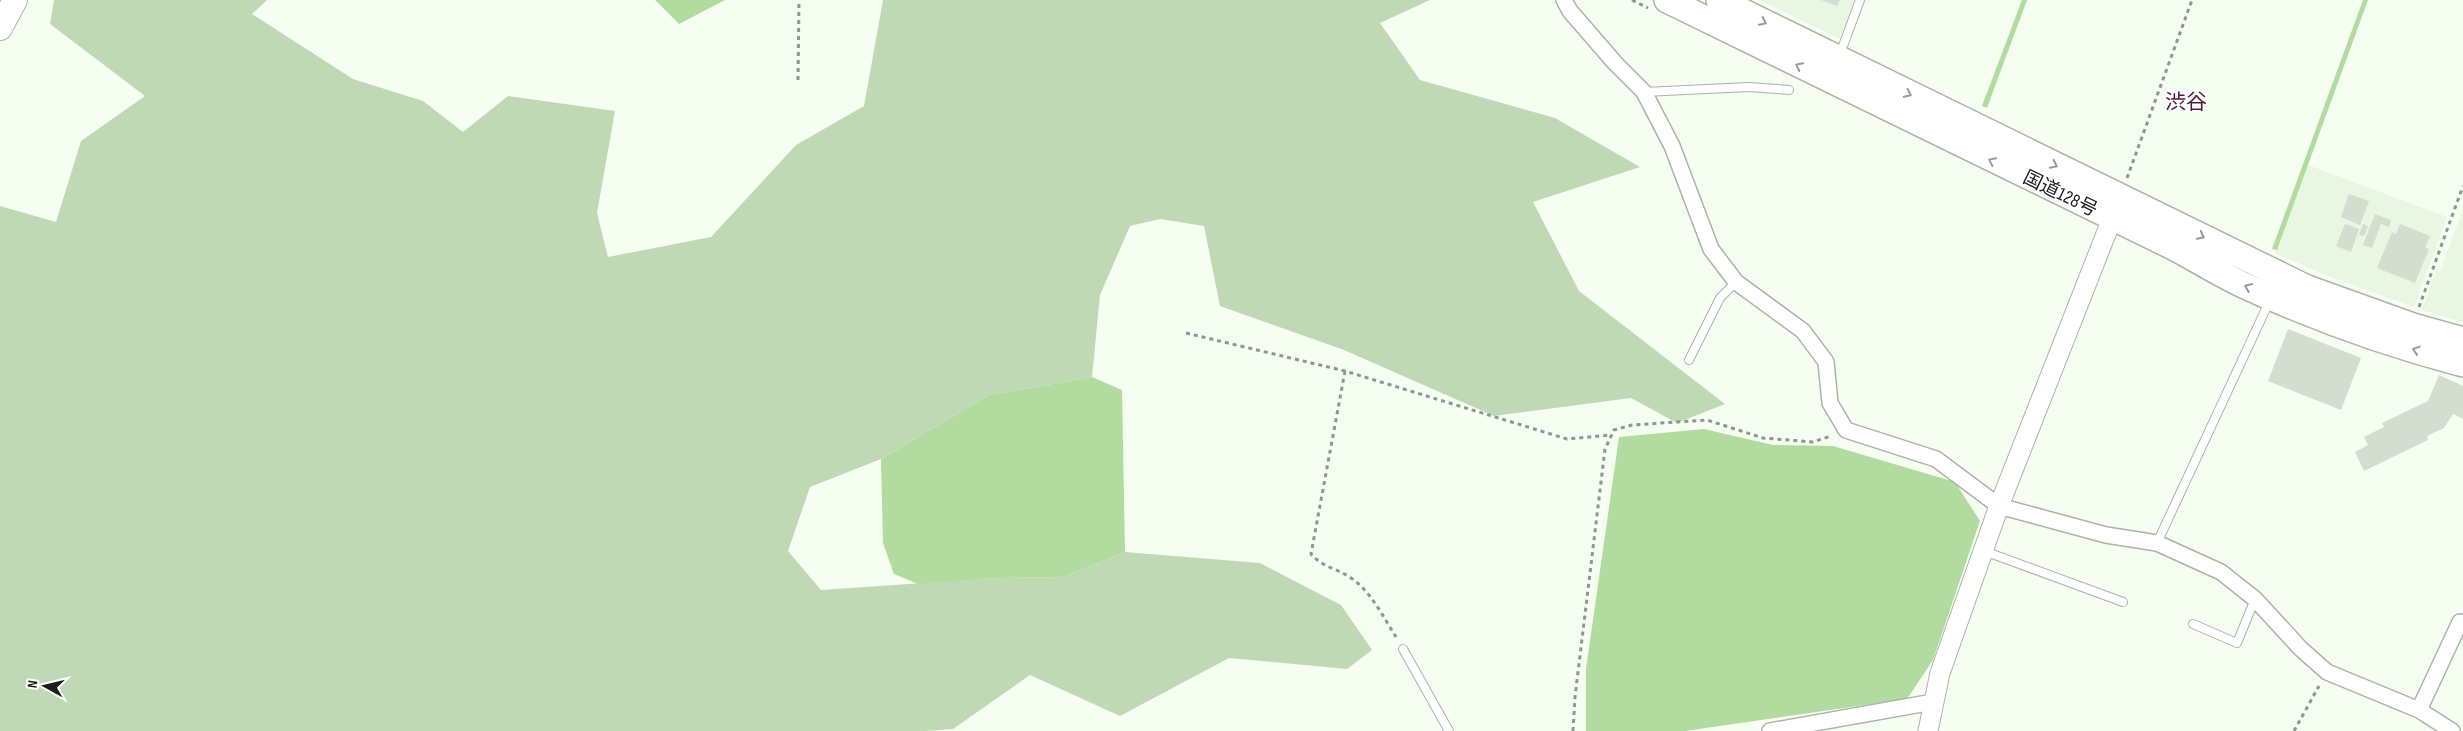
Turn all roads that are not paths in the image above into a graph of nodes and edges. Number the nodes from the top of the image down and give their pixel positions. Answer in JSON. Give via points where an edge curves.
{"nodes":[{"id":1,"x":15,"y":0,"type":"edge"},
{"id":2,"x":1564,"y":0,"type":"edge"},
{"id":3,"x":1667,"y":0,"type":"edge"},
{"id":4,"x":1719,"y":0,"type":"edge"},
{"id":5,"x":1860,"y":0,"type":"edge"},
{"id":6,"x":0,"y":28,"type":"edge"},
{"id":7,"x":1833,"y":70,"type":"junction"},
{"id":8,"x":1789,"y":90,"type":"dead end"},
{"id":9,"x":1644,"y":92,"type":"junction"},
{"id":10,"x":2116,"y":209,"type":"junction"},
{"id":11,"x":1736,"y":282,"type":"junction"},
{"id":12,"x":2272,"y":297,"type":"junction"},
{"id":13,"x":2463,"y":340,"type":"edge"},
{"id":14,"x":1689,"y":360,"type":"dead end"},
{"id":15,"x":2463,"y":364,"type":"edge"},
{"id":16,"x":1998,"y":506,"type":"junction"},
{"id":17,"x":2157,"y":543,"type":"junction"},
{"id":18,"x":1983,"y":551,"type":"junction"},
{"id":19,"x":2255,"y":599,"type":"junction"},
{"id":20,"x":2123,"y":602,"type":"dead end"},
{"id":21,"x":2463,"y":623,"type":"edge"},
{"id":22,"x":2193,"y":624,"type":"dead end"},
{"id":23,"x":1403,"y":649,"type":"road end"},
{"id":24,"x":1933,"y":702,"type":"junction"},
{"id":25,"x":2419,"y":710,"type":"junction"},
{"id":26,"x":1449,"y":731,"type":"edge"},
{"id":27,"x":1770,"y":731,"type":"edge"},
{"id":28,"x":1928,"y":731,"type":"edge"},
{"id":29,"x":2452,"y":731,"type":"edge"}],
"edges":[{"from":1,"to":6,"type":"main road"},
{"from":2,"to":9,"type":"street","via":[[1615,63]]},
{"from":7,"to":3,"type":"highway","name":"国道128号","one_way":true},
{"from":4,"to":7,"type":"highway","name":"国道128号","one_way":true},
{"from":5,"to":7,"type":"lane"},
{"from":7,"to":10,"type":"highway","name":"国道128号"},
{"from":8,"to":9,"type":"lane","via":[[1749,87]]},
{"from":9,"to":11,"type":"street","via":[[1672,146],[1711,249]]},
{"from":12,"to":10,"type":"highway","name":"国道128号","one_way":true,"via":[[2173,248]]},
{"from":10,"to":13,"type":"highway","name":"国道128号","one_way":true,"via":[[2307,288],[2413,326]]},
{"from":10,"to":16,"type":"street"},
{"from":11,"to":14,"type":"lane","via":[[1720,298]]},
{"from":11,"to":16,"type":"street","via":[[1803,331],[1826,362],[1830,404],[1846,430],[1936,459]]},
{"from":15,"to":12,"type":"highway","name":"国道128号","one_way":true,"via":[[2374,336]]},
{"from":12,"to":17,"type":"lane"},
{"from":16,"to":17,"type":"street","via":[[2106,535]]},
{"from":16,"to":18,"type":"street"},
{"from":17,"to":19,"type":"street","via":[[2221,572]]},
{"from":18,"to":20,"type":"lane"},
{"from":18,"to":24,"type":"street"},
{"from":19,"to":22,"type":"lane","via":[[2237,643]]},
{"from":19,"to":25,"type":"street","via":[[2327,672]]},
{"from":21,"to":25,"type":"street","via":[[2460,622]]},
{"from":23,"to":26,"type":"lane"},
{"from":24,"to":27,"type":"street"},
{"from":24,"to":28,"type":"street"},
{"from":25,"to":29,"type":"street"}]}
